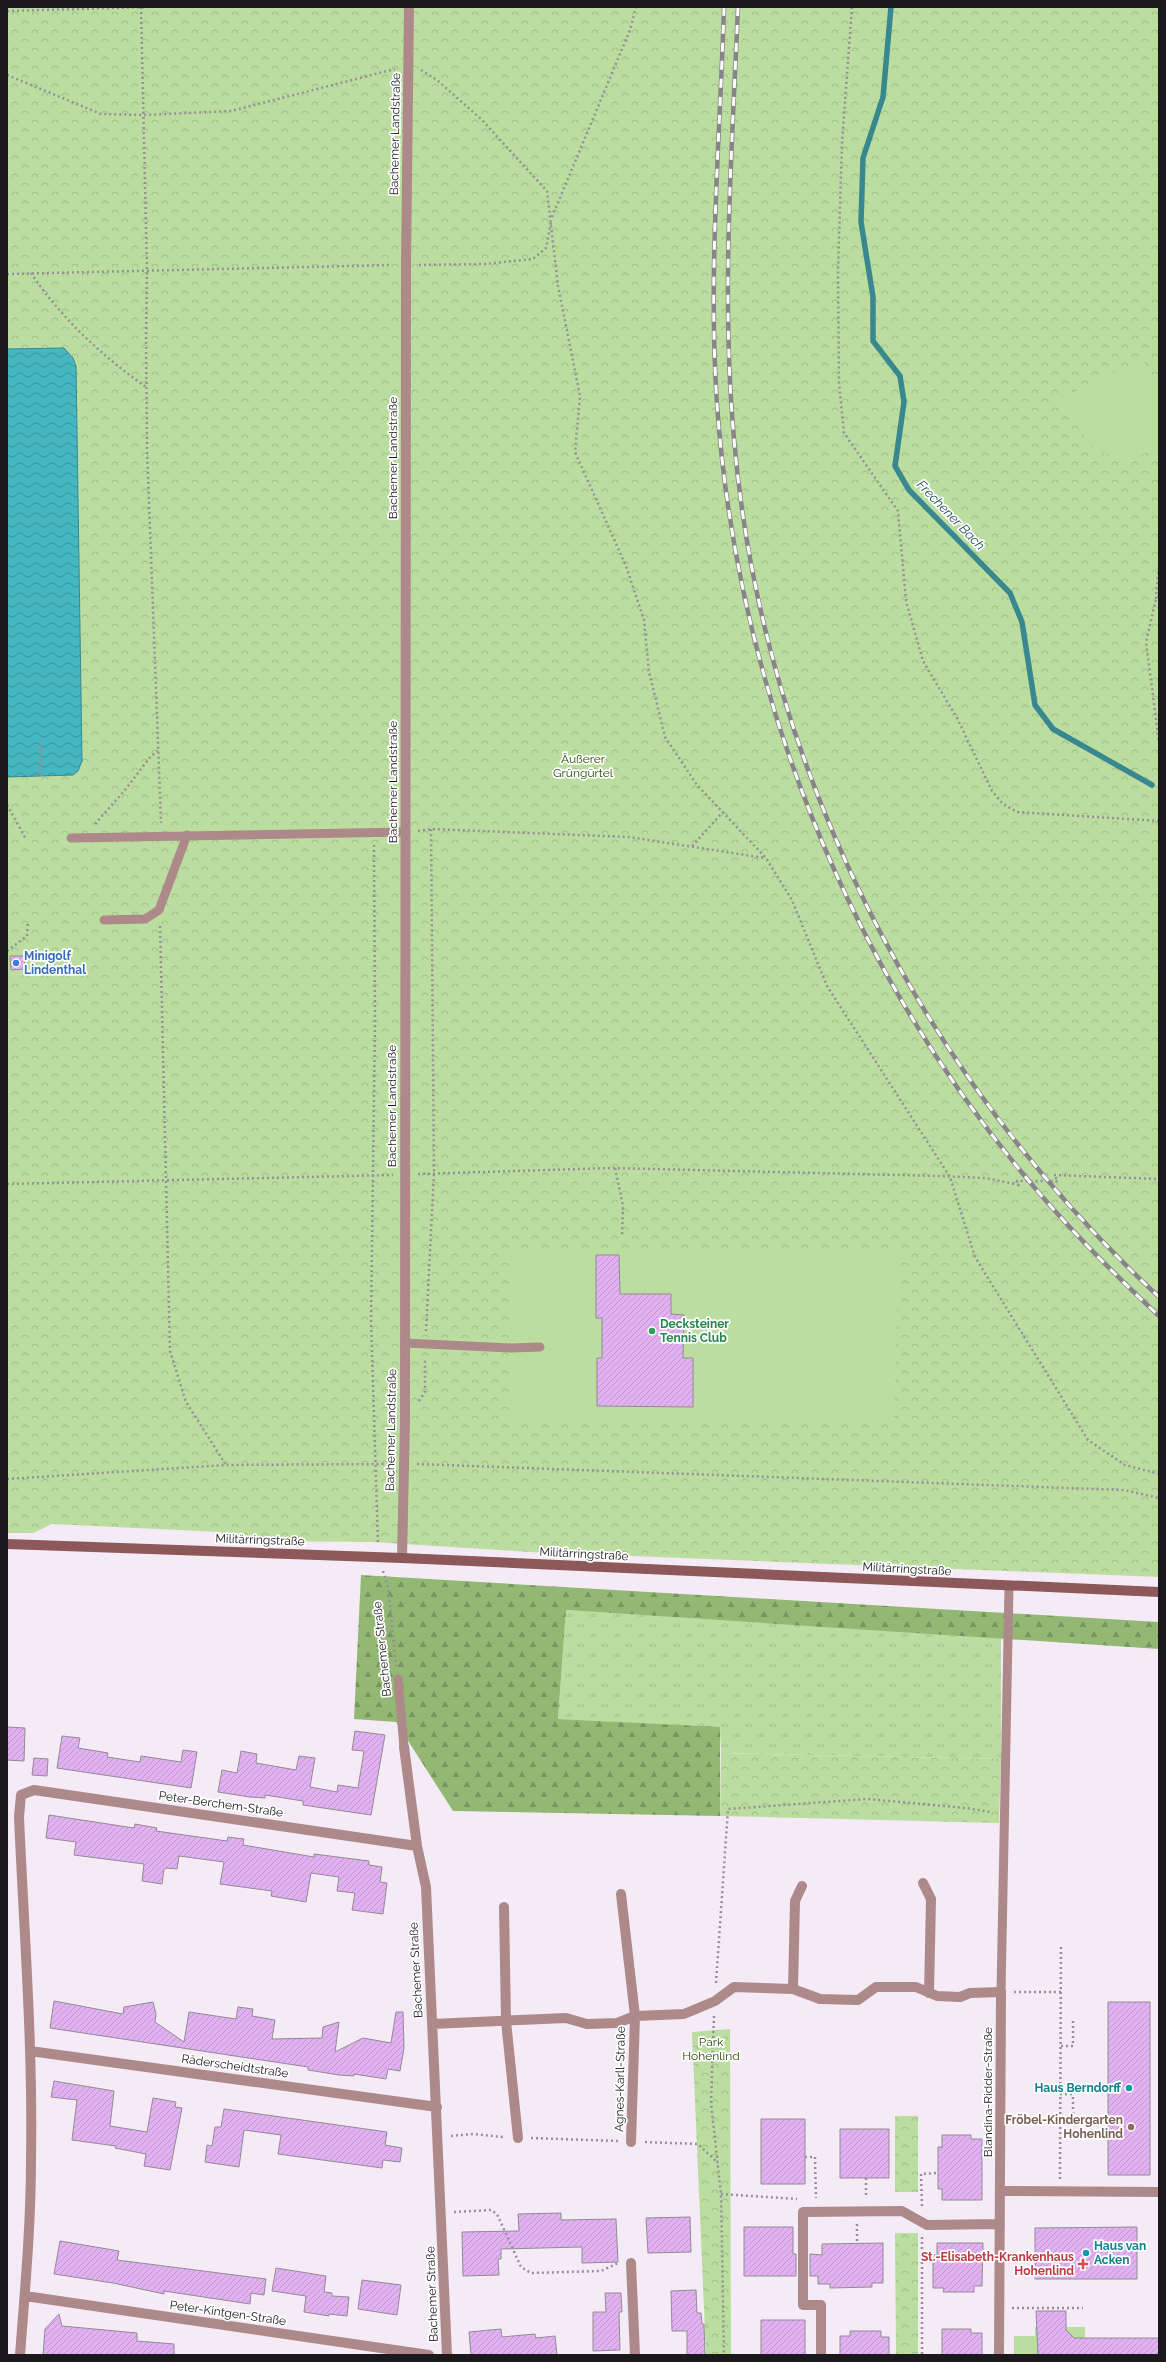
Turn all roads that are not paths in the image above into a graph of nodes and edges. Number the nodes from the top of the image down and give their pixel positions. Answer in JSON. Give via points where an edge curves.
{"nodes":[{"id":1,"x":409,"y":7,"type":"edge"},
{"id":2,"x":406,"y":832,"type":"junction"},
{"id":3,"x":187,"y":835,"type":"junction"},
{"id":4,"x":71,"y":838,"type":"dead end"},
{"id":5,"x":104,"y":920,"type":"dead end"},
{"id":6,"x":405,"y":1343,"type":"junction"},
{"id":7,"x":540,"y":1347,"type":"dead end"},
{"id":8,"x":7,"y":1544,"type":"edge"},
{"id":9,"x":402,"y":1558,"type":"junction"},
{"id":10,"x":1009,"y":1587,"type":"junction"},
{"id":11,"x":1159,"y":1592,"type":"edge"},
{"id":12,"x":398,"y":1679,"type":"road end"},
{"id":13,"x":404,"y":1747,"type":"joint"},
{"id":14,"x":418,"y":1846,"type":"junction"},
{"id":15,"x":923,"y":1883,"type":"dead end"},
{"id":16,"x":802,"y":1886,"type":"dead end"},
{"id":17,"x":621,"y":1894,"type":"dead end"},
{"id":18,"x":504,"y":1907,"type":"dead end"},
{"id":19,"x":793,"y":1989,"type":"junction"},
{"id":20,"x":1001,"y":1992,"type":"junction"},
{"id":21,"x":929,"y":1993,"type":"junction"},
{"id":22,"x":634,"y":2016,"type":"junction"},
{"id":23,"x":506,"y":2021,"type":"junction"},
{"id":24,"x":432,"y":2024,"type":"junction"},
{"id":25,"x":30,"y":2051,"type":"junction"},
{"id":26,"x":437,"y":2108,"type":"junction"},
{"id":27,"x":518,"y":2138,"type":"road end"},
{"id":28,"x":631,"y":2142,"type":"road end"},
{"id":29,"x":1000,"y":2191,"type":"junction"},
{"id":30,"x":1159,"y":2192,"type":"edge"},
{"id":31,"x":1000,"y":2224,"type":"junction"},
{"id":32,"x":631,"y":2262,"type":"road end"},
{"id":33,"x":24,"y":2296,"type":"junction"},
{"id":34,"x":20,"y":2355,"type":"edge"},
{"id":35,"x":429,"y":2355,"type":"edge"},
{"id":36,"x":448,"y":2355,"type":"edge"},
{"id":37,"x":635,"y":2355,"type":"edge"},
{"id":38,"x":821,"y":2355,"type":"edge"},
{"id":39,"x":1000,"y":2355,"type":"edge"}],
"edges":[{"from":1,"to":2,"type":"street","name":"Bachemer Landstraße","via":[[406,265]]},
{"from":2,"to":3,"type":"lane"},
{"from":2,"to":6,"type":"street","name":"Bachemer Landstraße"},
{"from":3,"to":4,"type":"lane"},
{"from":3,"to":5,"type":"lane","via":[[159,910],[146,919]]},
{"from":6,"to":7,"type":"lane"},
{"from":6,"to":9,"type":"street","name":"Bachemer Landstraße"},
{"from":8,"to":9,"type":"main road","name":"Militärringstraße"},
{"from":9,"to":10,"type":"main road","name":"Militärringstraße"},
{"from":10,"to":11,"type":"main road","name":"Militärringstraße"},
{"from":10,"to":20,"type":"lane"},
{"from":12,"to":13,"type":"lane","name":"Bachemer Straße"},
{"from":13,"to":14,"type":"street","name":"Bachemer Straße"},
{"from":14,"to":24,"type":"street","name":"Bachemer Straße","via":[[426,1887]]},
{"from":14,"to":25,"type":"street","name":"Peter-Berchem-Straße","via":[[34,1790],[21,1795],[19,1817]]},
{"from":15,"to":21,"type":"street","via":[[931,1899]]},
{"from":16,"to":19,"type":"street","via":[[795,1901]]},
{"from":17,"to":22,"type":"street","name":"Agnes-Karll-Straße"},
{"from":18,"to":23,"type":"street"},
{"from":19,"to":21,"type":"street","name":"Agnes-Karll-Straße","via":[[820,2000],[858,2000],[876,1987],[916,1987]]},
{"from":19,"to":22,"type":"street","name":"Agnes-Karll-Straße","via":[[734,1987],[715,2001],[684,2014]]},
{"from":20,"to":21,"type":"street","name":"Agnes-Karll-Straße","via":[[970,1993],[960,1997]]},
{"from":20,"to":29,"type":"street","name":"Blandina-Ridder-Straße"},
{"from":22,"to":23,"type":"street","name":"Agnes-Karll-Straße","via":[[617,2022],[587,2024],[566,2018]]},
{"from":22,"to":28,"type":"street","name":"Agnes-Karll-Straße"},
{"from":23,"to":24,"type":"street","name":"Agnes-Karll-Straße"},
{"from":23,"to":27,"type":"street"},
{"from":24,"to":26,"type":"street","name":"Bachemer Straße"},
{"from":25,"to":26,"type":"street","name":"Räderscheidtstraße"},
{"from":25,"to":33,"type":"street","via":[[32,2158]]},
{"from":26,"to":36,"type":"street","name":"Bachemer Straße"},
{"from":29,"to":30,"type":"street"},
{"from":29,"to":31,"type":"street","name":"Blandina-Ridder-Straße"},
{"from":31,"to":38,"type":"street","via":[[927,2225],[902,2211],[803,2212],[803,2305],[821,2305]]},
{"from":31,"to":39,"type":"street","name":"Blandina-Ridder-Straße"},
{"from":32,"to":37,"type":"street"},
{"from":33,"to":34,"type":"street"},
{"from":33,"to":35,"type":"street","name":"Peter-Kintgen-Straße"}]}
